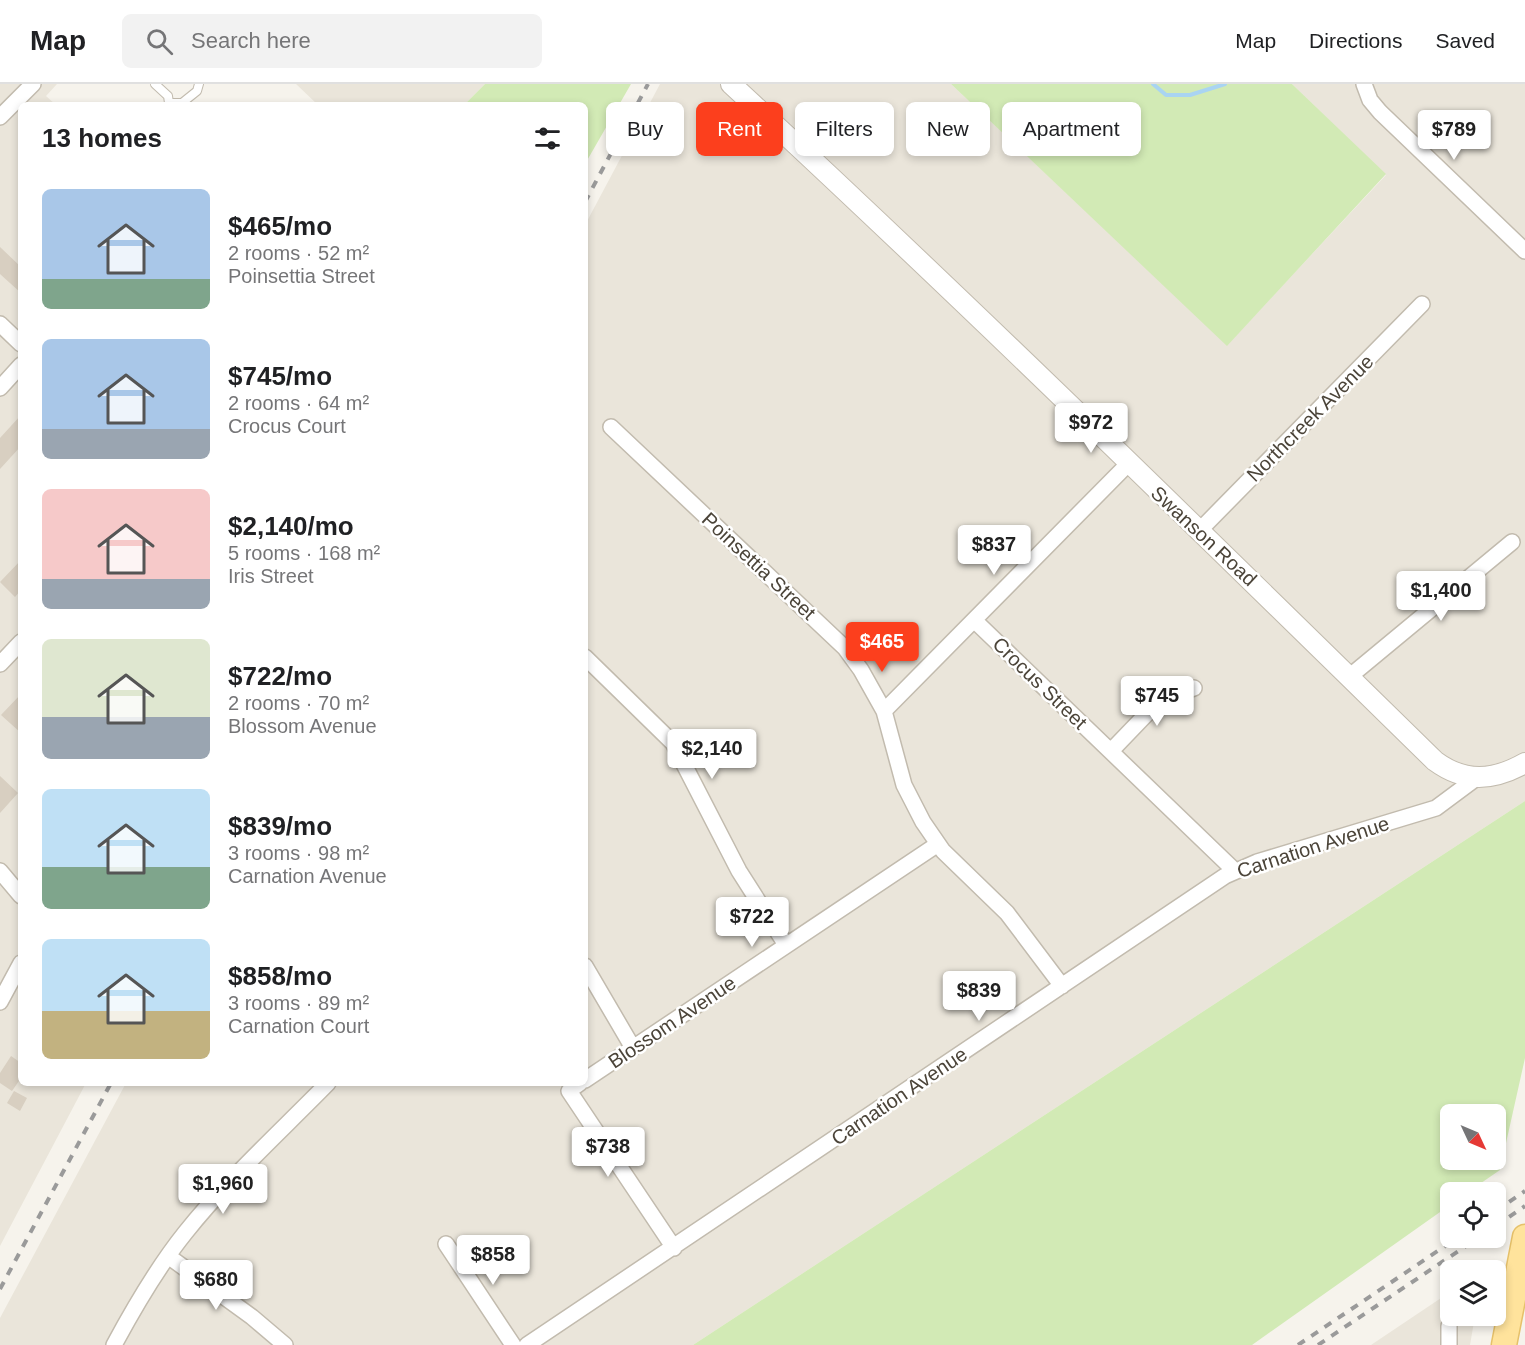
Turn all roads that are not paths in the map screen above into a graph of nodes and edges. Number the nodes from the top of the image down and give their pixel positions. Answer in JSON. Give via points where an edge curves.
{"nodes":[{"id":1,"x":33,"y":84,"type":"edge"},
{"id":2,"x":155,"y":84,"type":"edge"},
{"id":3,"x":200,"y":84,"type":"edge"},
{"id":4,"x":731,"y":84,"type":"edge"},
{"id":5,"x":1364,"y":84,"type":"edge"},
{"id":6,"x":169,"y":102,"type":"edge"},
{"id":7,"x":183,"y":102,"type":"edge"},
{"id":8,"x":0,"y":117,"type":"edge"},
{"id":9,"x":1525,"y":251,"type":"edge"},
{"id":10,"x":1422,"y":304,"type":"dead end"},
{"id":11,"x":0,"y":324,"type":"edge"},
{"id":12,"x":18,"y":341,"type":"edge"},
{"id":13,"x":18,"y":368,"type":"edge"},
{"id":14,"x":0,"y":388,"type":"edge"},
{"id":15,"x":611,"y":427,"type":"dead end"},
{"id":16,"x":1128,"y":464,"type":"junction"},
{"id":17,"x":1198,"y":531,"type":"junction"},
{"id":18,"x":1512,"y":542,"type":"dead end"},
{"id":19,"x":974,"y":620,"type":"junction"},
{"id":20,"x":18,"y":645,"type":"edge"},
{"id":21,"x":588,"y":660,"type":"edge"},
{"id":22,"x":0,"y":664,"type":"edge"},
{"id":23,"x":1349,"y":677,"type":"junction"},
{"id":24,"x":1194,"y":688,"type":"dead end"},
{"id":25,"x":884,"y":711,"type":"junction"},
{"id":26,"x":1111,"y":751,"type":"junction"},
{"id":27,"x":1525,"y":764,"type":"edge"},
{"id":28,"x":1475,"y":779,"type":"junction"},
{"id":29,"x":938,"y":844,"type":"junction"},
{"id":30,"x":0,"y":871,"type":"edge"},
{"id":31,"x":1235,"y":871,"type":"junction"},
{"id":32,"x":18,"y":892,"type":"edge"},
{"id":33,"x":786,"y":945,"type":"junction"},
{"id":34,"x":18,"y":969,"type":"edge"},
{"id":35,"x":588,"y":972,"type":"edge"},
{"id":36,"x":1062,"y":986,"type":"junction"},
{"id":37,"x":0,"y":1002,"type":"edge"},
{"id":38,"x":633,"y":1048,"type":"junction"},
{"id":39,"x":588,"y":1078,"type":"edge"},
{"id":40,"x":325,"y":1086,"type":"edge"},
{"id":41,"x":575,"y":1087,"type":"edge"},
{"id":42,"x":1525,"y":1237,"type":"edge"},
{"id":43,"x":446,"y":1245,"type":"dead end"},
{"id":44,"x":674,"y":1248,"type":"junction"},
{"id":45,"x":168,"y":1256,"type":"junction"},
{"id":46,"x":1449,"y":1326,"type":"dead end"},
{"id":47,"x":114,"y":1345,"type":"edge"},
{"id":48,"x":285,"y":1345,"type":"edge"},
{"id":49,"x":513,"y":1345,"type":"edge"},
{"id":50,"x":527,"y":1345,"type":"edge"},
{"id":51,"x":1449,"y":1345,"type":"edge"},
{"id":52,"x":1504,"y":1345,"type":"edge"}],
"edges":[{"from":1,"to":8,"type":"street"},
{"from":2,"to":6,"type":"lane"},
{"from":3,"to":7,"type":"lane"},
{"from":4,"to":16,"type":"street","name":"Swanson Road","via":[[1038,373]]},
{"from":5,"to":9,"type":"street","via":[[1374,106]]},
{"from":10,"to":17,"type":"street","name":"Northcreek Avenue"},
{"from":11,"to":12,"type":"street"},
{"from":13,"to":14,"type":"street"},
{"from":15,"to":25,"type":"street","name":"Poinsettia Street","via":[[836,639],[861,670]]},
{"from":16,"to":17,"type":"street","name":"Swanson Road"},
{"from":16,"to":19,"type":"street"},
{"from":17,"to":23,"type":"street","name":"Swanson Road"},
{"from":18,"to":23,"type":"street"},
{"from":19,"to":25,"type":"street"},
{"from":19,"to":26,"type":"street","name":"Crocus Street"},
{"from":20,"to":22,"type":"street"},
{"from":21,"to":33,"type":"street","via":[[673,743],[739,871]]},
{"from":23,"to":28,"type":"street","name":"Swanson Road","via":[[1435,761],[1454,773]]},
{"from":24,"to":26,"type":"street","via":[[1160,700]]},
{"from":25,"to":29,"type":"street","name":"Poinsettia Street","via":[[904,785]]},
{"from":26,"to":31,"type":"street","name":"Crocus Street"},
{"from":27,"to":28,"type":"street"},
{"from":28,"to":31,"type":"street","name":"Carnation Avenue","via":[[1436,808]]},
{"from":29,"to":33,"type":"street","name":"Blossom Avenue"},
{"from":29,"to":36,"type":"street","name":"Poinsettia Street","via":[[1007,913]]},
{"from":30,"to":32,"type":"street"},
{"from":31,"to":36,"type":"street","name":"Carnation Avenue"},
{"from":33,"to":38,"type":"street","name":"Blossom Avenue"},
{"from":34,"to":37,"type":"street"},
{"from":35,"to":38,"type":"street"},
{"from":36,"to":44,"type":"street","name":"Carnation Avenue"},
{"from":38,"to":39,"type":"street","name":"Blossom Avenue"},
{"from":40,"to":45,"type":"street","via":[[227,1186]]},
{"from":41,"to":44,"type":"street"},
{"from":42,"to":52,"type":"main road"},
{"from":43,"to":49,"type":"street"},
{"from":44,"to":50,"type":"street","name":"Carnation Avenue"},
{"from":45,"to":47,"type":"street"},
{"from":45,"to":48,"type":"street"},
{"from":46,"to":51,"type":"street"}]}
